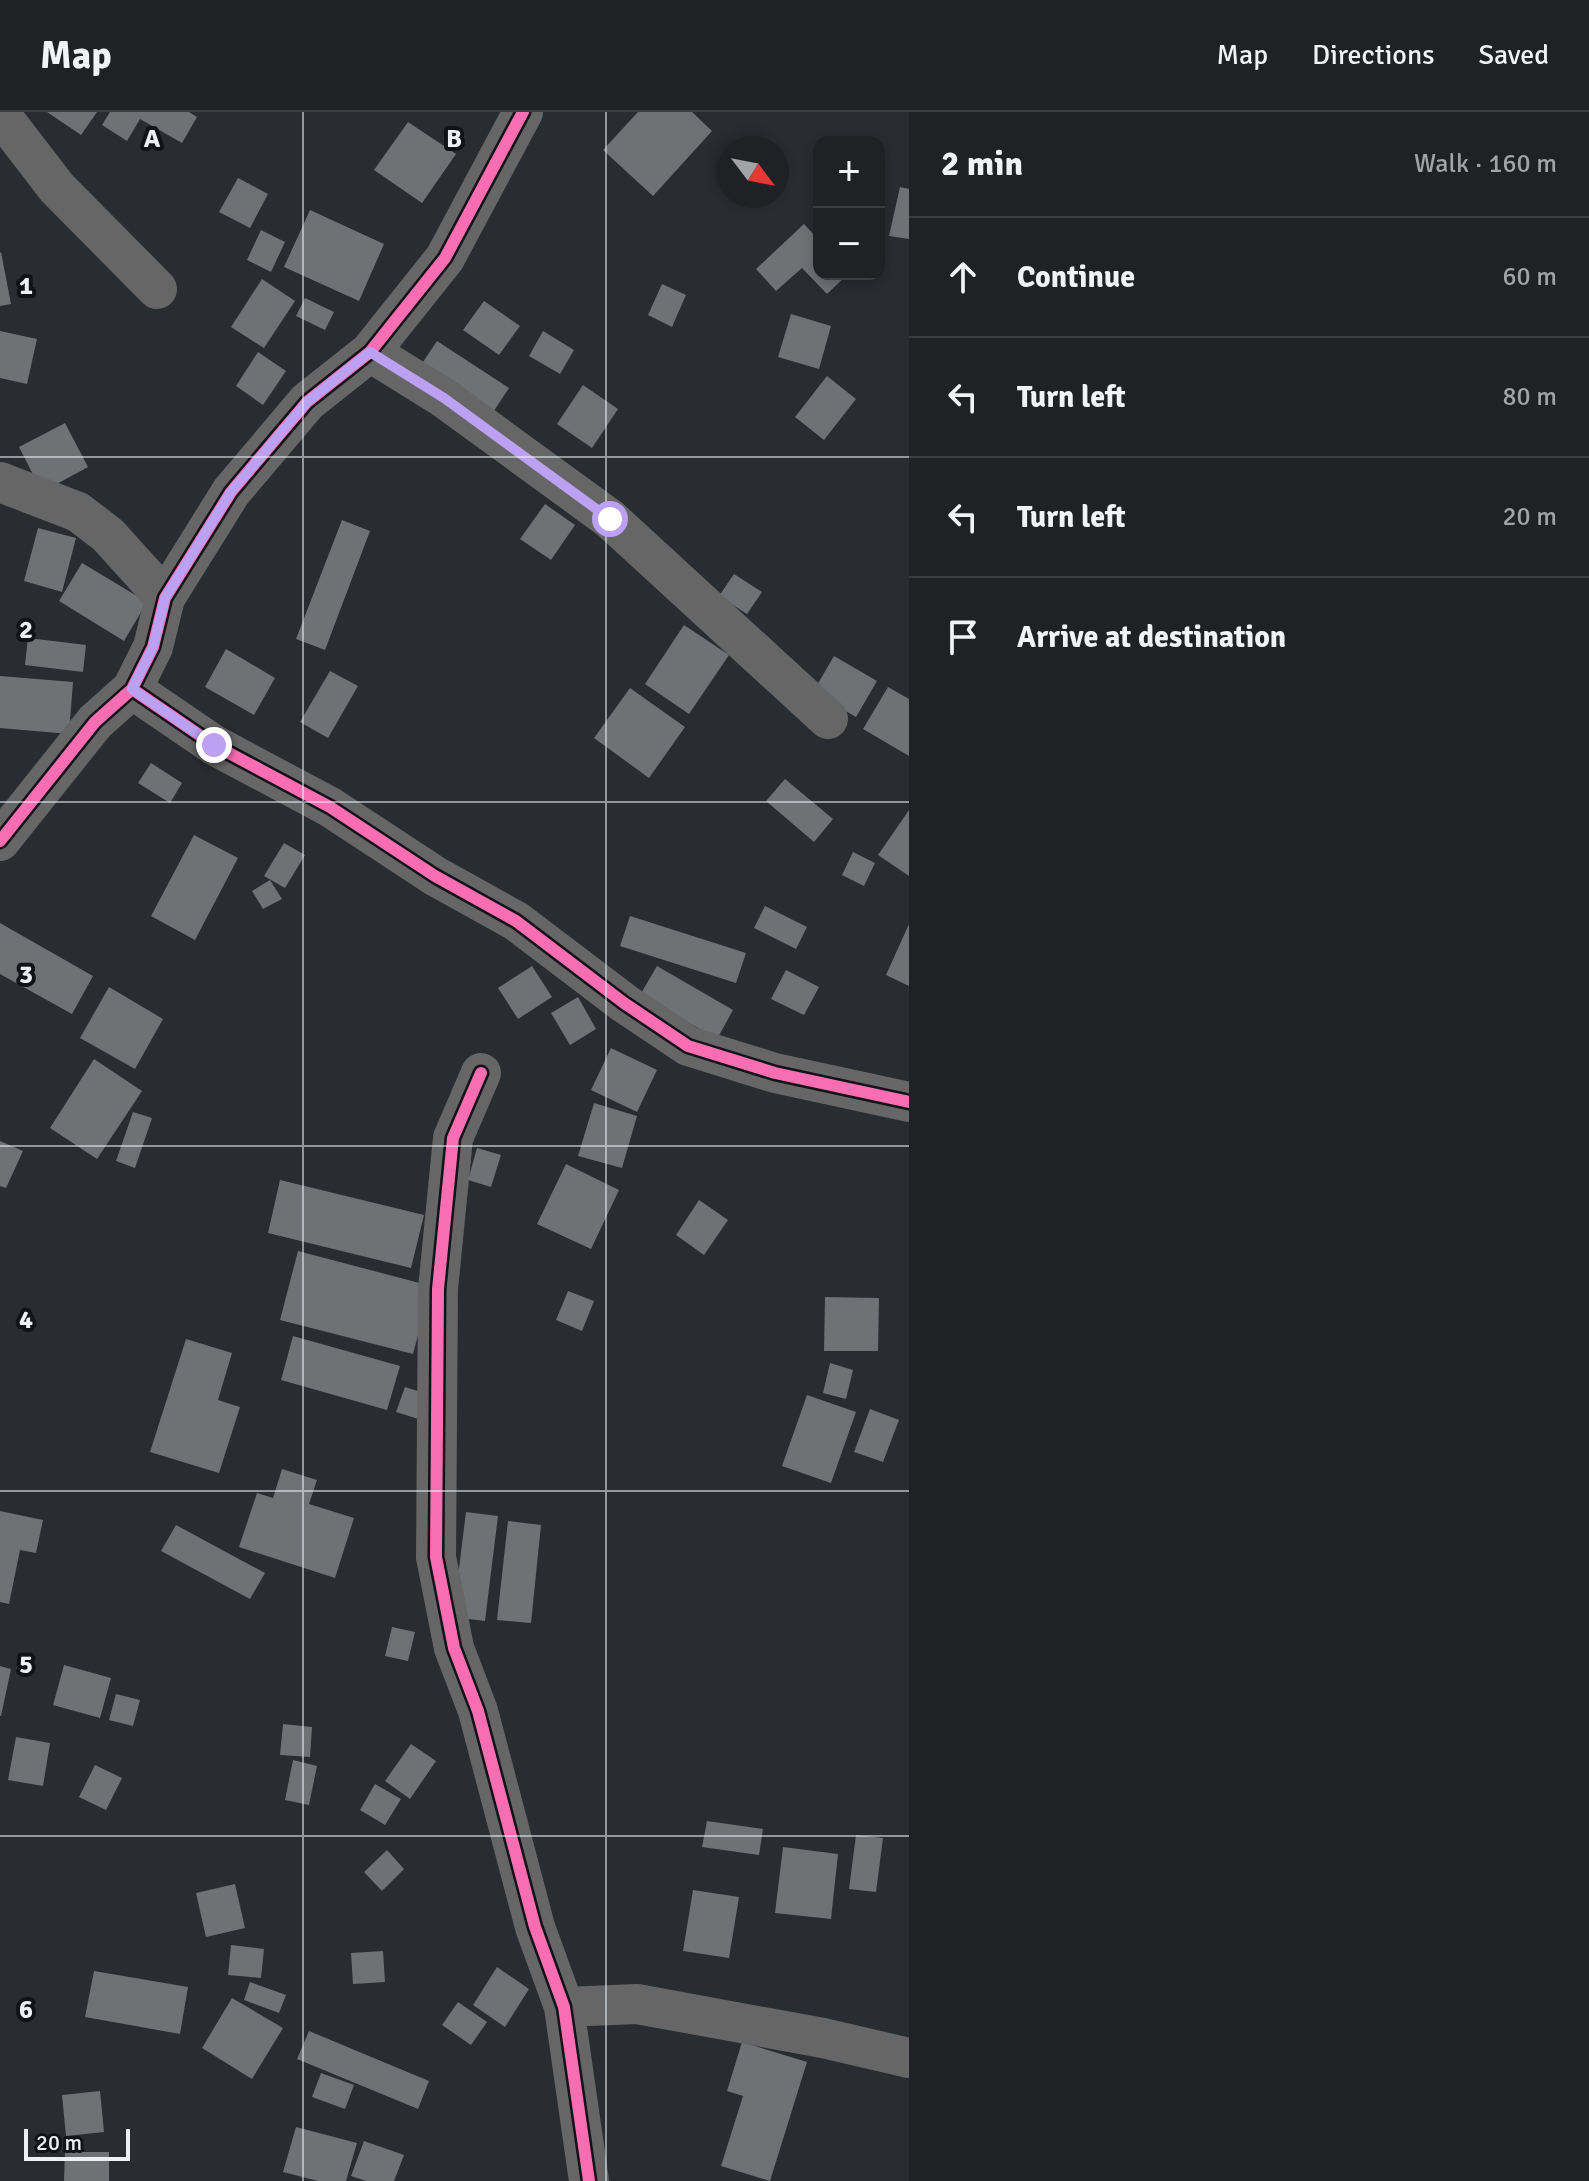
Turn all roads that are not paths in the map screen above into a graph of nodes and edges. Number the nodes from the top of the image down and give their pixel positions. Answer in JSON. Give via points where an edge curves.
{"nodes":[{"id":1,"x":523,"y":112,"type":"edge"},
{"id":2,"x":0,"y":114,"type":"edge"},
{"id":3,"x":157,"y":289,"type":"dead end"},
{"id":4,"x":370,"y":352,"type":"junction"},
{"id":5,"x":0,"y":482,"type":"edge"},
{"id":6,"x":165,"y":598,"type":"junction"},
{"id":7,"x":132,"y":689,"type":"junction"},
{"id":8,"x":828,"y":719,"type":"dead end"},
{"id":9,"x":0,"y":841,"type":"edge"},
{"id":10,"x":481,"y":1073,"type":"dead end"},
{"id":11,"x":909,"y":1102,"type":"edge"},
{"id":12,"x":564,"y":2007,"type":"junction"},
{"id":13,"x":909,"y":2058,"type":"edge"},
{"id":14,"x":589,"y":2181,"type":"edge"}],
"edges":[{"from":1,"to":4,"type":"street","via":[[445,258]]},
{"from":2,"to":3,"type":"street","via":[[57,188]]},
{"from":4,"to":6,"type":"street","via":[[307,402],[231,492]]},
{"from":4,"to":8,"type":"street","via":[[444,398],[610,519]]},
{"from":5,"to":6,"type":"street","via":[[78,512],[108,535]]},
{"from":6,"to":7,"type":"street","via":[[153,647]]},
{"from":7,"to":9,"type":"street","via":[[95,722]]},
{"from":7,"to":11,"type":"street","via":[[214,745],[330,807],[516,921],[688,1046],[775,1073]]},
{"from":10,"to":12,"type":"street","via":[[453,1138],[441,1259],[436,1557],[454,1648],[478,1711],[535,1927]]},
{"from":12,"to":13,"type":"street","via":[[637,2004]]},
{"from":12,"to":14,"type":"street"}]}
